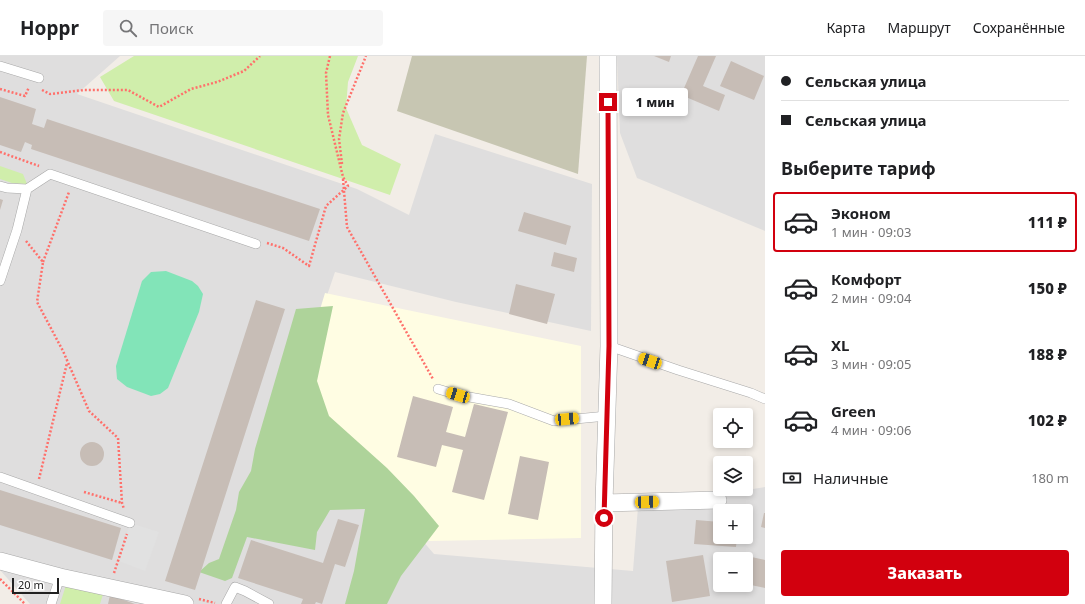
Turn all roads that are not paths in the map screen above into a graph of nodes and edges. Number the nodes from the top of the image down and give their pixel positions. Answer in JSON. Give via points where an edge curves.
{"nodes":[{"id":1,"x":608,"y":56,"type":"edge"},
{"id":2,"x":0,"y":66,"type":"edge"},
{"id":3,"x":39,"y":78,"type":"dead end"},
{"id":4,"x":0,"y":186,"type":"edge"},
{"id":5,"x":27,"y":189,"type":"junction"},
{"id":6,"x":256,"y":244,"type":"dead end"},
{"id":7,"x":0,"y":281,"type":"edge"},
{"id":8,"x":609,"y":346,"type":"junction"},
{"id":9,"x":438,"y":389,"type":"road end"},
{"id":10,"x":765,"y":399,"type":"edge"},
{"id":11,"x":607,"y":416,"type":"junction"},
{"id":12,"x":0,"y":477,"type":"edge"},
{"id":13,"x":718,"y":500,"type":"dead end"},
{"id":14,"x":604,"y":503,"type":"junction"},
{"id":15,"x":130,"y":523,"type":"road end"},
{"id":16,"x":0,"y":561,"type":"edge"},
{"id":17,"x":60,"y":577,"type":"junction"},
{"id":18,"x":51,"y":604,"type":"edge"},
{"id":19,"x":185,"y":604,"type":"edge"},
{"id":20,"x":226,"y":604,"type":"edge"},
{"id":21,"x":269,"y":604,"type":"edge"},
{"id":22,"x":602,"y":604,"type":"edge"}],
"edges":[{"from":1,"to":8,"type":"street"},
{"from":2,"to":3,"type":"lane"},
{"from":4,"to":5,"type":"lane"},
{"from":5,"to":6,"type":"lane","via":[[50,174]]},
{"from":5,"to":7,"type":"lane","via":[[18,230]]},
{"from":8,"to":10,"type":"lane"},
{"from":8,"to":11,"type":"street"},
{"from":9,"to":11,"type":"lane","via":[[509,404],[554,421]]},
{"from":11,"to":14,"type":"street"},
{"from":12,"to":15,"type":"lane"},
{"from":13,"to":14,"type":"street"},
{"from":14,"to":22,"type":"street"},
{"from":16,"to":17,"type":"street"},
{"from":17,"to":18,"type":"lane"},
{"from":17,"to":19,"type":"street"},
{"from":20,"to":21,"type":"lane","via":[[235,587]]}]}
